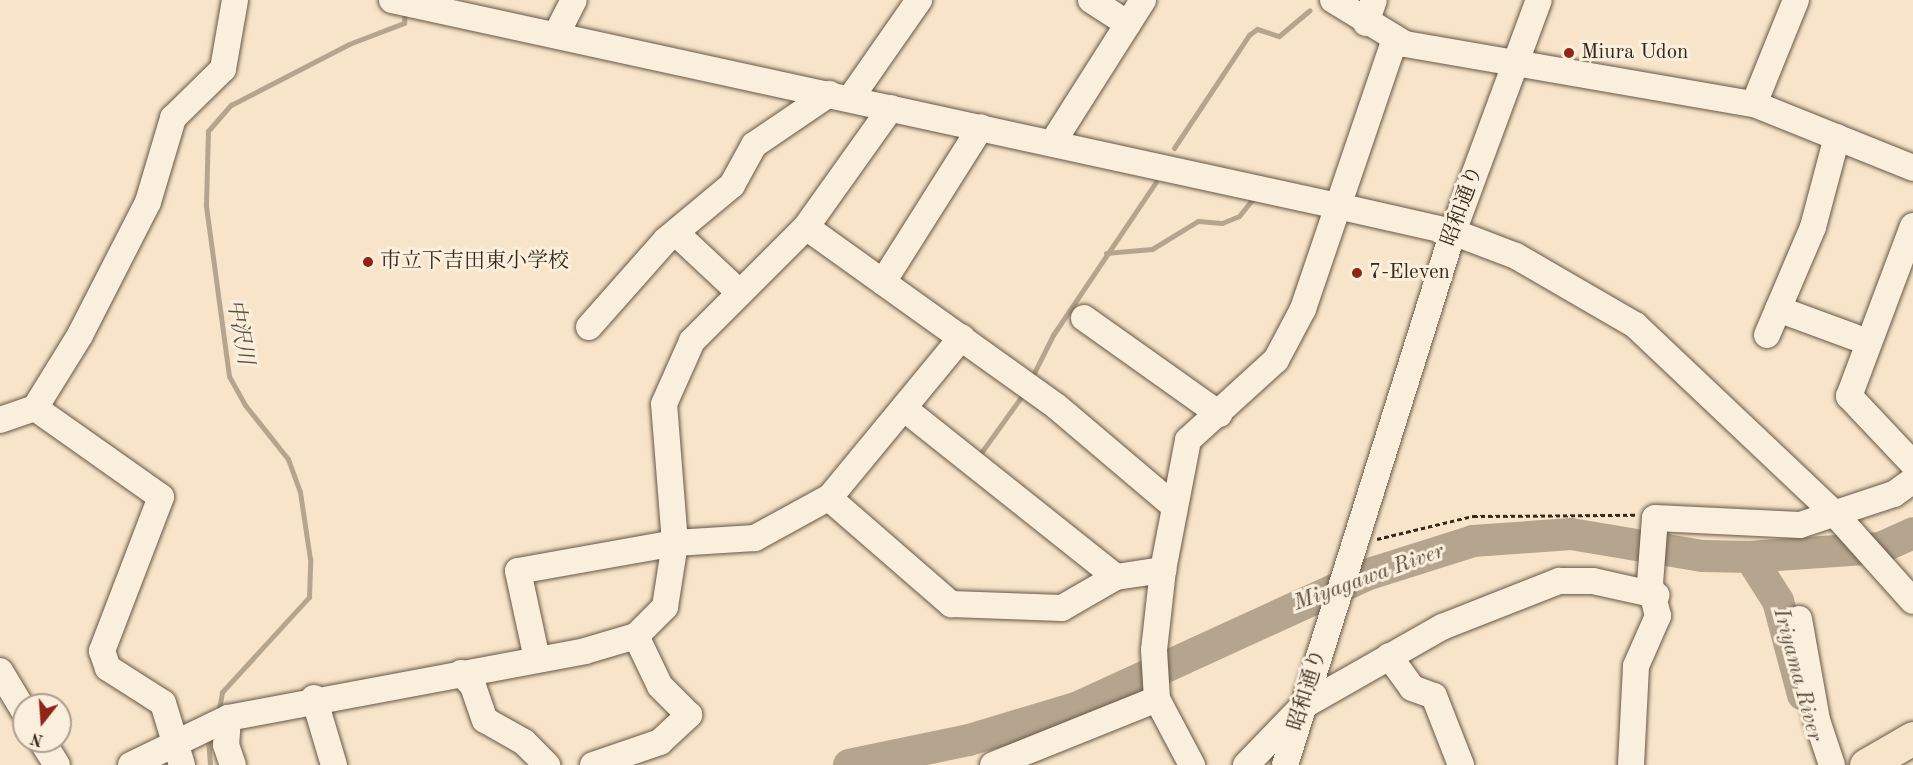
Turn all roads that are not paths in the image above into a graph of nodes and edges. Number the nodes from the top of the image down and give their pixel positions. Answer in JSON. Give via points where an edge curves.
{"nodes":[{"id":1,"x":235,"y":0,"type":"edge"},
{"id":2,"x":574,"y":0,"type":"edge"},
{"id":3,"x":919,"y":0,"type":"edge"},
{"id":4,"x":1091,"y":0,"type":"edge"},
{"id":5,"x":1143,"y":0,"type":"edge"},
{"id":6,"x":1333,"y":0,"type":"edge"},
{"id":7,"x":1539,"y":0,"type":"edge"},
{"id":8,"x":1796,"y":0,"type":"edge"},
{"id":9,"x":396,"y":1,"type":"edge"},
{"id":10,"x":1370,"y":11,"type":"edge"},
{"id":11,"x":1128,"y":24,"type":"junction"},
{"id":12,"x":556,"y":35,"type":"junction"},
{"id":13,"x":1395,"y":39,"type":"junction"},
{"id":14,"x":1516,"y":62,"type":"junction"},
{"id":15,"x":839,"y":96,"type":"junction"},
{"id":16,"x":1755,"y":104,"type":"junction"},
{"id":17,"x":891,"y":108,"type":"junction"},
{"id":18,"x":981,"y":127,"type":"junction"},
{"id":19,"x":1837,"y":137,"type":"junction"},
{"id":20,"x":1053,"y":142,"type":"junction"},
{"id":21,"x":1913,"y":168,"type":"edge"},
{"id":22,"x":1342,"y":207,"type":"junction"},
{"id":23,"x":1913,"y":226,"type":"edge"},
{"id":24,"x":806,"y":227,"type":"junction"},
{"id":25,"x":1453,"y":232,"type":"junction"},
{"id":26,"x":677,"y":234,"type":"junction"},
{"id":27,"x":883,"y":282,"type":"junction"},
{"id":28,"x":740,"y":293,"type":"junction"},
{"id":29,"x":1778,"y":309,"type":"junction"},
{"id":30,"x":1084,"y":318,"type":"dead end"},
{"id":31,"x":589,"y":327,"type":"dead end"},
{"id":32,"x":1767,"y":335,"type":"dead end"},
{"id":33,"x":962,"y":337,"type":"junction"},
{"id":34,"x":1854,"y":337,"type":"dead end"},
{"id":35,"x":35,"y":408,"type":"junction"},
{"id":36,"x":906,"y":410,"type":"junction"},
{"id":37,"x":1219,"y":414,"type":"junction"},
{"id":38,"x":0,"y":420,"type":"edge"},
{"id":39,"x":1913,"y":464,"type":"edge"},
{"id":40,"x":1913,"y":480,"type":"edge"},
{"id":41,"x":829,"y":498,"type":"junction"},
{"id":42,"x":1174,"y":506,"type":"junction"},
{"id":43,"x":1836,"y":515,"type":"junction"},
{"id":44,"x":675,"y":543,"type":"junction"},
{"id":45,"x":1163,"y":570,"type":"junction"},
{"id":46,"x":1116,"y":577,"type":"junction"},
{"id":47,"x":1653,"y":589,"type":"junction"},
{"id":48,"x":1913,"y":602,"type":"edge"},
{"id":49,"x":1799,"y":619,"type":"dead end"},
{"id":50,"x":636,"y":636,"type":"junction"},
{"id":51,"x":1389,"y":656,"type":"junction"},
{"id":52,"x":537,"y":660,"type":"junction"},
{"id":53,"x":0,"y":671,"type":"edge"},
{"id":54,"x":461,"y":673,"type":"junction"},
{"id":55,"x":13,"y":693,"type":"edge"},
{"id":56,"x":1156,"y":697,"type":"junction"},
{"id":57,"x":314,"y":698,"type":"junction"},
{"id":58,"x":1303,"y":706,"type":"junction"},
{"id":59,"x":223,"y":721,"type":"junction"},
{"id":60,"x":1913,"y":738,"type":"edge"},
{"id":61,"x":182,"y":749,"type":"edge"},
{"id":62,"x":131,"y":765,"type":"edge"},
{"id":63,"x":233,"y":765,"type":"edge"},
{"id":64,"x":334,"y":765,"type":"edge"},
{"id":65,"x":548,"y":765,"type":"edge"},
{"id":66,"x":594,"y":765,"type":"edge"},
{"id":67,"x":993,"y":765,"type":"edge"},
{"id":68,"x":1192,"y":765,"type":"edge"},
{"id":69,"x":1246,"y":765,"type":"edge"},
{"id":70,"x":1285,"y":765,"type":"edge"},
{"id":71,"x":1461,"y":765,"type":"edge"},
{"id":72,"x":1631,"y":765,"type":"edge"},
{"id":73,"x":1832,"y":765,"type":"edge"},
{"id":74,"x":1866,"y":765,"type":"edge"}],
"edges":[{"from":1,"to":35,"type":"street","via":[[223,69],[173,118],[147,202],[94,310]]},
{"from":2,"to":12,"type":"street"},
{"from":3,"to":15,"type":"street"},
{"from":4,"to":11,"type":"street"},
{"from":5,"to":11,"type":"street"},
{"from":6,"to":10,"type":"street"},
{"from":7,"to":14,"type":"street","name":"昭和通り"},
{"from":8,"to":16,"type":"street"},
{"from":9,"to":12,"type":"street"},
{"from":10,"to":13,"type":"street"},
{"from":11,"to":20,"type":"street"},
{"from":12,"to":15,"type":"street"},
{"from":13,"to":14,"type":"street"},
{"from":13,"to":22,"type":"street"},
{"from":14,"to":16,"type":"street"},
{"from":14,"to":25,"type":"street","name":"昭和通り"},
{"from":15,"to":17,"type":"street"},
{"from":15,"to":26,"type":"street","via":[[754,145],[732,185]]},
{"from":16,"to":19,"type":"street"},
{"from":17,"to":18,"type":"street"},
{"from":17,"to":24,"type":"street"},
{"from":18,"to":20,"type":"street"},
{"from":18,"to":27,"type":"street"},
{"from":19,"to":21,"type":"street"},
{"from":19,"to":29,"type":"street","via":[[1813,227]]},
{"from":20,"to":22,"type":"street"},
{"from":22,"to":25,"type":"street"},
{"from":22,"to":37,"type":"street","via":[[1303,309],[1276,360]]},
{"from":23,"to":39,"type":"street","via":[[1849,396]]},
{"from":24,"to":27,"type":"street"},
{"from":24,"to":28,"type":"street"},
{"from":25,"to":43,"type":"street","via":[[1526,261],[1635,325]]},
{"from":25,"to":58,"type":"street","name":"昭和通り"},
{"from":26,"to":28,"type":"street"},
{"from":26,"to":31,"type":"street"},
{"from":27,"to":33,"type":"street"},
{"from":28,"to":44,"type":"street","via":[[692,341],[664,404]]},
{"from":29,"to":32,"type":"street"},
{"from":29,"to":34,"type":"street"},
{"from":30,"to":37,"type":"street"},
{"from":33,"to":36,"type":"street"},
{"from":33,"to":42,"type":"street"},
{"from":35,"to":38,"type":"street"},
{"from":35,"to":61,"type":"street","via":[[161,497],[102,651],[108,668],[163,703]]},
{"from":36,"to":41,"type":"street"},
{"from":36,"to":46,"type":"street"},
{"from":37,"to":42,"type":"street","via":[[1188,440]]},
{"from":40,"to":43,"type":"street","via":[[1894,494]]},
{"from":41,"to":44,"type":"street","via":[[755,538]]},
{"from":41,"to":46,"type":"street","via":[[951,604],[1062,608]]},
{"from":42,"to":45,"type":"street"},
{"from":43,"to":47,"type":"street","via":[[1800,525],[1654,522]]},
{"from":43,"to":48,"type":"street"},
{"from":44,"to":50,"type":"street","via":[[665,607]]},
{"from":44,"to":52,"type":"street","via":[[518,571]]},
{"from":45,"to":46,"type":"street"},
{"from":45,"to":56,"type":"street","via":[[1154,650]]},
{"from":47,"to":51,"type":"street","via":[[1559,581],[1443,627]]},
{"from":47,"to":72,"type":"street","via":[[1658,616],[1636,666]]},
{"from":49,"to":73,"type":"street","via":[[1817,720]]},
{"from":50,"to":52,"type":"street"},
{"from":50,"to":66,"type":"street","via":[[660,686],[689,715],[660,742]]},
{"from":51,"to":58,"type":"street"},
{"from":51,"to":71,"type":"street","via":[[1412,688],[1434,696]]},
{"from":52,"to":54,"type":"street"},
{"from":53,"to":55,"type":"street"},
{"from":54,"to":57,"type":"street"},
{"from":54,"to":65,"type":"street","via":[[473,686],[485,720],[524,741]]},
{"from":56,"to":67,"type":"street"},
{"from":56,"to":68,"type":"street"},
{"from":57,"to":59,"type":"street"},
{"from":57,"to":64,"type":"street"},
{"from":58,"to":69,"type":"street"},
{"from":58,"to":70,"type":"street","name":"昭和通り"},
{"from":59,"to":61,"type":"street"},
{"from":59,"to":63,"type":"street"},
{"from":60,"to":74,"type":"highway"},
{"from":61,"to":62,"type":"street"}]}
